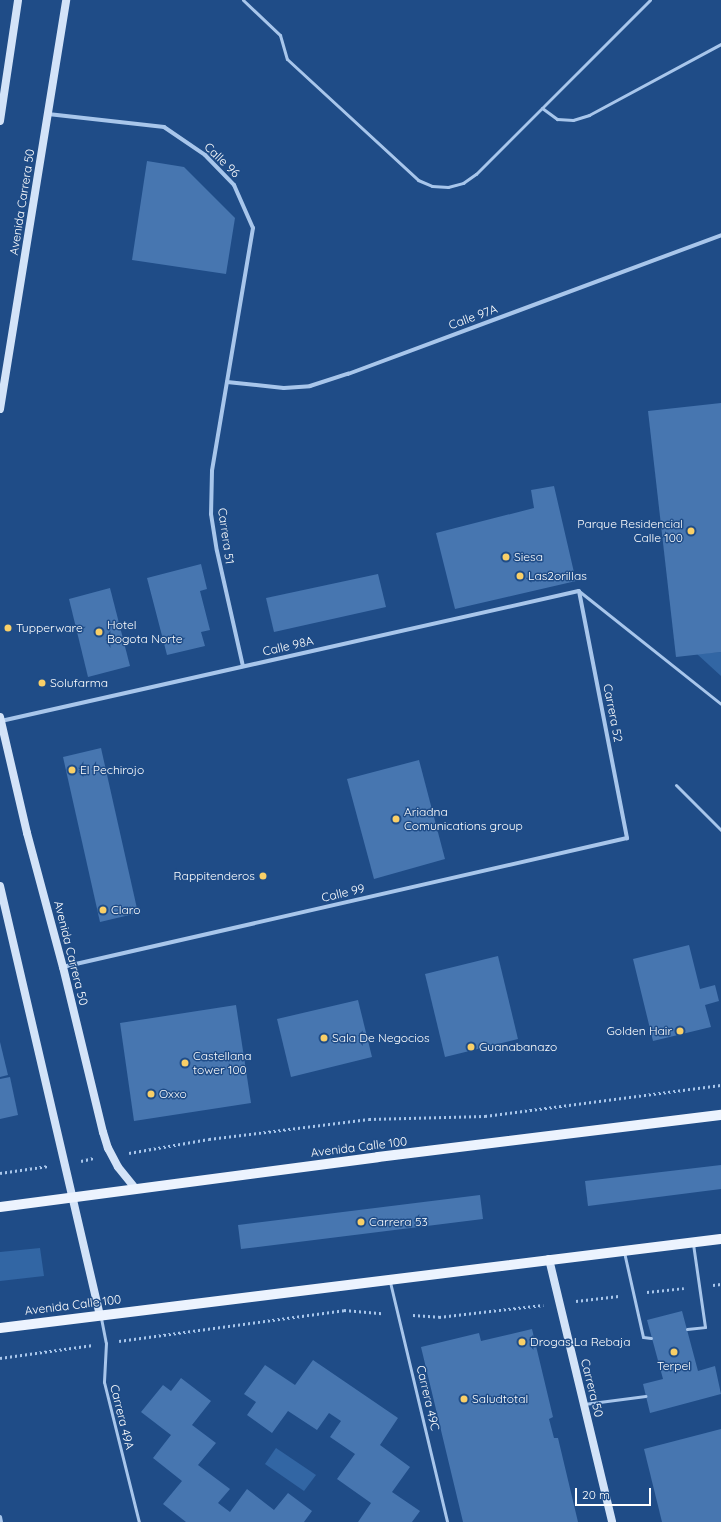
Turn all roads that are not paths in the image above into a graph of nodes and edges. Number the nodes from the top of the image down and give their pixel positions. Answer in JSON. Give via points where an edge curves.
{"nodes":[{"id":1,"x":18,"y":0,"type":"edge"},
{"id":2,"x":66,"y":0,"type":"edge"},
{"id":3,"x":243,"y":0,"type":"edge"},
{"id":4,"x":650,"y":0,"type":"edge"},
{"id":5,"x":721,"y":44,"type":"edge"},
{"id":6,"x":542,"y":108,"type":"junction"},
{"id":7,"x":48,"y":114,"type":"junction"},
{"id":8,"x":0,"y":121,"type":"edge"},
{"id":9,"x":721,"y":235,"type":"edge"},
{"id":10,"x":227,"y":382,"type":"junction"},
{"id":11,"x":0,"y":409,"type":"edge"},
{"id":12,"x":579,"y":591,"type":"junction"},
{"id":13,"x":243,"y":666,"type":"junction"},
{"id":14,"x":721,"y":704,"type":"edge"},
{"id":15,"x":0,"y":719,"type":"edge"},
{"id":16,"x":676,"y":785,"type":"dead end"},
{"id":17,"x":721,"y":830,"type":"edge"},
{"id":18,"x":627,"y":838,"type":"joint"},
{"id":19,"x":0,"y":886,"type":"edge"},
{"id":20,"x":3,"y":916,"type":"edge"},
{"id":21,"x":63,"y":967,"type":"junction"},
{"id":22,"x":721,"y":1115,"type":"edge"},
{"id":23,"x":135,"y":1188,"type":"junction"},
{"id":24,"x":72,"y":1197,"type":"junction"},
{"id":25,"x":0,"y":1207,"type":"edge"},
{"id":26,"x":721,"y":1239,"type":"edge"},
{"id":27,"x":693,"y":1242,"type":"junction"},
{"id":28,"x":623,"y":1251,"type":"junction"},
{"id":29,"x":549,"y":1260,"type":"junction"},
{"id":30,"x":390,"y":1278,"type":"junction"},
{"id":31,"x":100,"y":1315,"type":"junction"},
{"id":32,"x":0,"y":1328,"type":"edge"},
{"id":33,"x":687,"y":1329,"type":"dead end"},
{"id":34,"x":651,"y":1338,"type":"dead end"},
{"id":35,"x":645,"y":1396,"type":"dead end"},
{"id":36,"x":584,"y":1404,"type":"junction"},
{"id":37,"x":0,"y":1517,"type":"edge"},
{"id":38,"x":1,"y":1522,"type":"edge"},
{"id":39,"x":139,"y":1522,"type":"edge"},
{"id":40,"x":448,"y":1522,"type":"edge"},
{"id":41,"x":612,"y":1522,"type":"edge"}],
"edges":[{"from":1,"to":8,"type":"street"},
{"from":2,"to":7,"type":"street","name":"Avenida Carrera 50"},
{"from":3,"to":6,"type":"lane","via":[[280,35],[287,59],[418,180],[432,186],[448,187],[476,174]]},
{"from":4,"to":6,"type":"lane"},
{"from":5,"to":6,"type":"lane","via":[[589,115],[572,120],[557,119]]},
{"from":7,"to":10,"type":"street","name":"Calle 96","via":[[164,127],[205,155],[234,186],[253,228]]},
{"from":7,"to":11,"type":"street","name":"Avenida Carrera 50"},
{"from":9,"to":10,"type":"street","name":"Calle 97A","via":[[310,386],[284,388]]},
{"from":10,"to":13,"type":"street","name":"Carrera 51","via":[[212,471],[212,514],[217,551]]},
{"from":12,"to":13,"type":"street","name":"Calle 98A"},
{"from":12,"to":14,"type":"lane"},
{"from":12,"to":18,"type":"street","name":"Carrera 52"},
{"from":13,"to":15,"type":"street","name":"Calle 98A"},
{"from":15,"to":21,"type":"street","name":"Avenida Carrera 50"},
{"from":16,"to":17,"type":"lane"},
{"from":18,"to":21,"type":"street","name":"Calle 99"},
{"from":19,"to":20,"type":"street"},
{"from":20,"to":24,"type":"street"},
{"from":21,"to":23,"type":"street","name":"Avenida Carrera 50","via":[[108,1148],[118,1167]]},
{"from":22,"to":23,"type":"main road","name":"Avenida Calle 100"},
{"from":23,"to":24,"type":"main road","name":"Avenida Calle 100"},
{"from":24,"to":25,"type":"main road","name":"Avenida Calle 100"},
{"from":24,"to":31,"type":"street"},
{"from":26,"to":27,"type":"main road","name":"Avenida Calle 100"},
{"from":27,"to":28,"type":"main road","name":"Avenida Calle 100"},
{"from":27,"to":33,"type":"lane","via":[[705,1327]]},
{"from":28,"to":29,"type":"main road","name":"Avenida Calle 100"},
{"from":28,"to":34,"type":"lane","via":[[643,1337]]},
{"from":29,"to":30,"type":"main road","name":"Avenida Calle 100"},
{"from":29,"to":36,"type":"street","name":"Carrera 50"},
{"from":30,"to":31,"type":"main road","name":"Avenida Calle 100"},
{"from":30,"to":40,"type":"lane","name":"Carrera 49C"},
{"from":31,"to":32,"type":"main road","name":"Avenida Calle 100"},
{"from":31,"to":39,"type":"lane","name":"Carrera 49A","via":[[106,1343],[104,1382]]},
{"from":35,"to":36,"type":"lane"},
{"from":36,"to":41,"type":"street","name":"Carrera 50"},
{"from":37,"to":38,"type":"street"}]}
